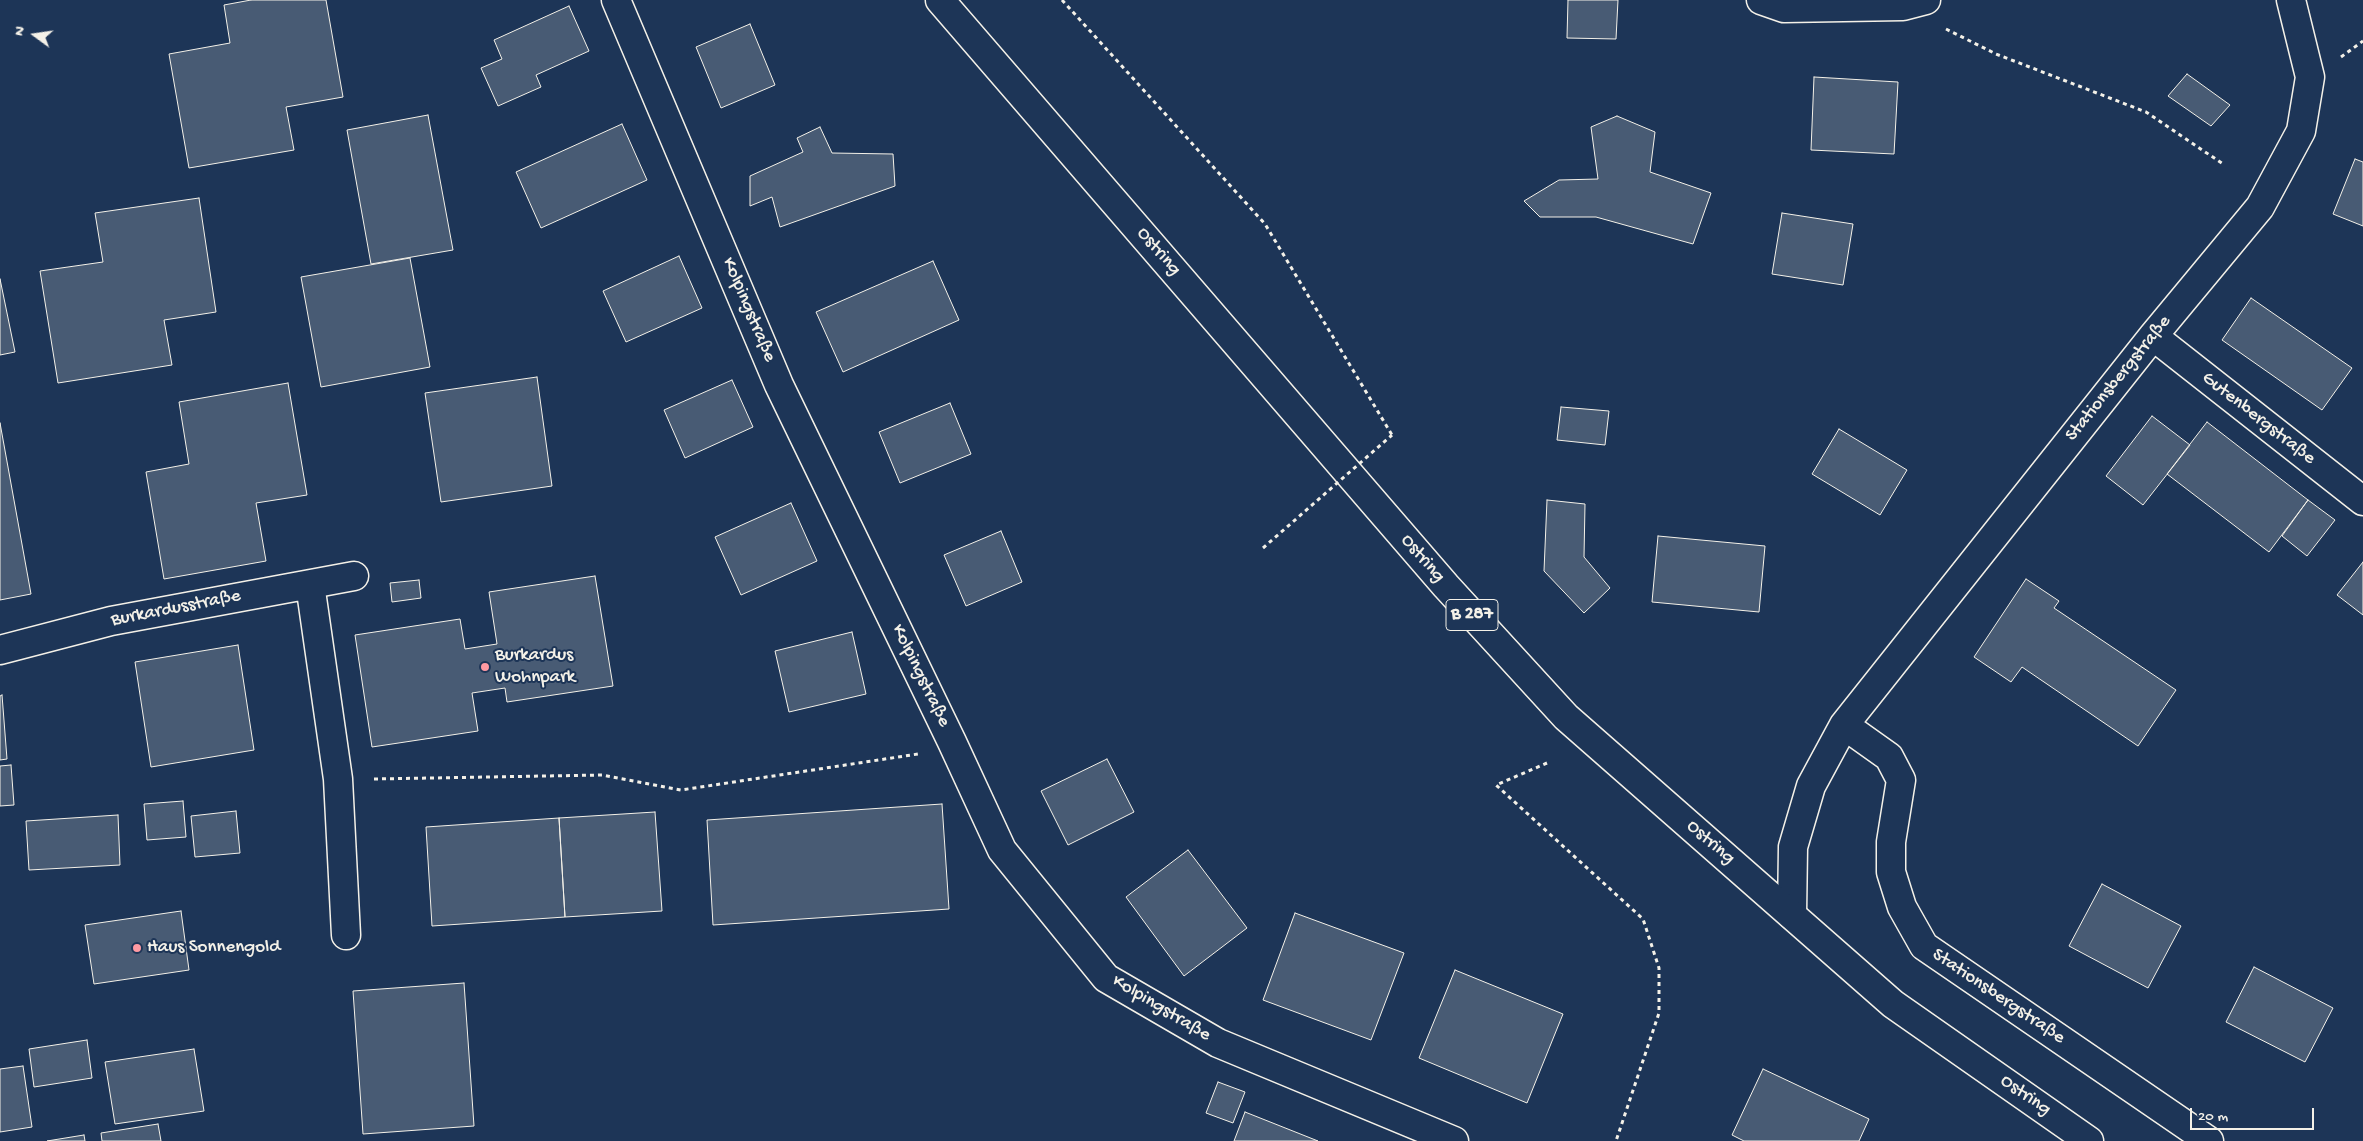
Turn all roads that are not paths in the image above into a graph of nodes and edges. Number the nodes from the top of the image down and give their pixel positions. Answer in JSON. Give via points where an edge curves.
{"nodes":[{"id":1,"x":616,"y":0,"type":"edge"},
{"id":2,"x":940,"y":0,"type":"edge"},
{"id":3,"x":1761,"y":0,"type":"edge"},
{"id":4,"x":2291,"y":0,"type":"edge"},
{"id":5,"x":1915,"y":3,"type":"edge"},
{"id":6,"x":2153,"y":336,"type":"junction"},
{"id":7,"x":2363,"y":501,"type":"edge"},
{"id":8,"x":354,"y":576,"type":"dead end"},
{"id":9,"x":310,"y":584,"type":"junction"},
{"id":10,"x":0,"y":650,"type":"edge"},
{"id":11,"x":1844,"y":725,"type":"junction"},
{"id":12,"x":1792,"y":915,"type":"junction"},
{"id":13,"x":346,"y":935,"type":"dead end"},
{"id":14,"x":1454,"y":1141,"type":"edge"},
{"id":15,"x":2089,"y":1141,"type":"edge"},
{"id":16,"x":2208,"y":1141,"type":"edge"}],
"edges":[{"from":1,"to":14,"type":"street","name":"Kolpingstraße","via":[[780,385],[1002,850],[1106,978],[1218,1044]]},
{"from":2,"to":12,"type":"street","name":"Ostring","number":"B 287","via":[[1446,586],[1566,717]]},
{"from":3,"to":5,"type":"street","via":[[1784,8]]},
{"from":4,"to":6,"type":"street","name":"Stationsbergstraße","via":[[2310,76],[2301,131],[2260,207]]},
{"from":6,"to":7,"type":"street","name":"Gutenbergstraße"},
{"from":6,"to":11,"type":"street","name":"Stationsbergstraße"},
{"from":8,"to":9,"type":"street","name":"Burkardusstraße"},
{"from":9,"to":10,"type":"street","name":"Burkardusstraße","via":[[111,621]]},
{"from":9,"to":13,"type":"street","via":[[338,779]]},
{"from":11,"to":12,"type":"street","name":"Stationsbergstraße","via":[[1811,786],[1793,847]]},
{"from":11,"to":16,"type":"street","name":"Stationsbergstraße","via":[[1889,757],[1901,780],[1891,842],[1891,872],[1902,907],[1924,946]]},
{"from":12,"to":15,"type":"street","name":"Ostring","number":"B 287","via":[[1893,1004]]}]}
